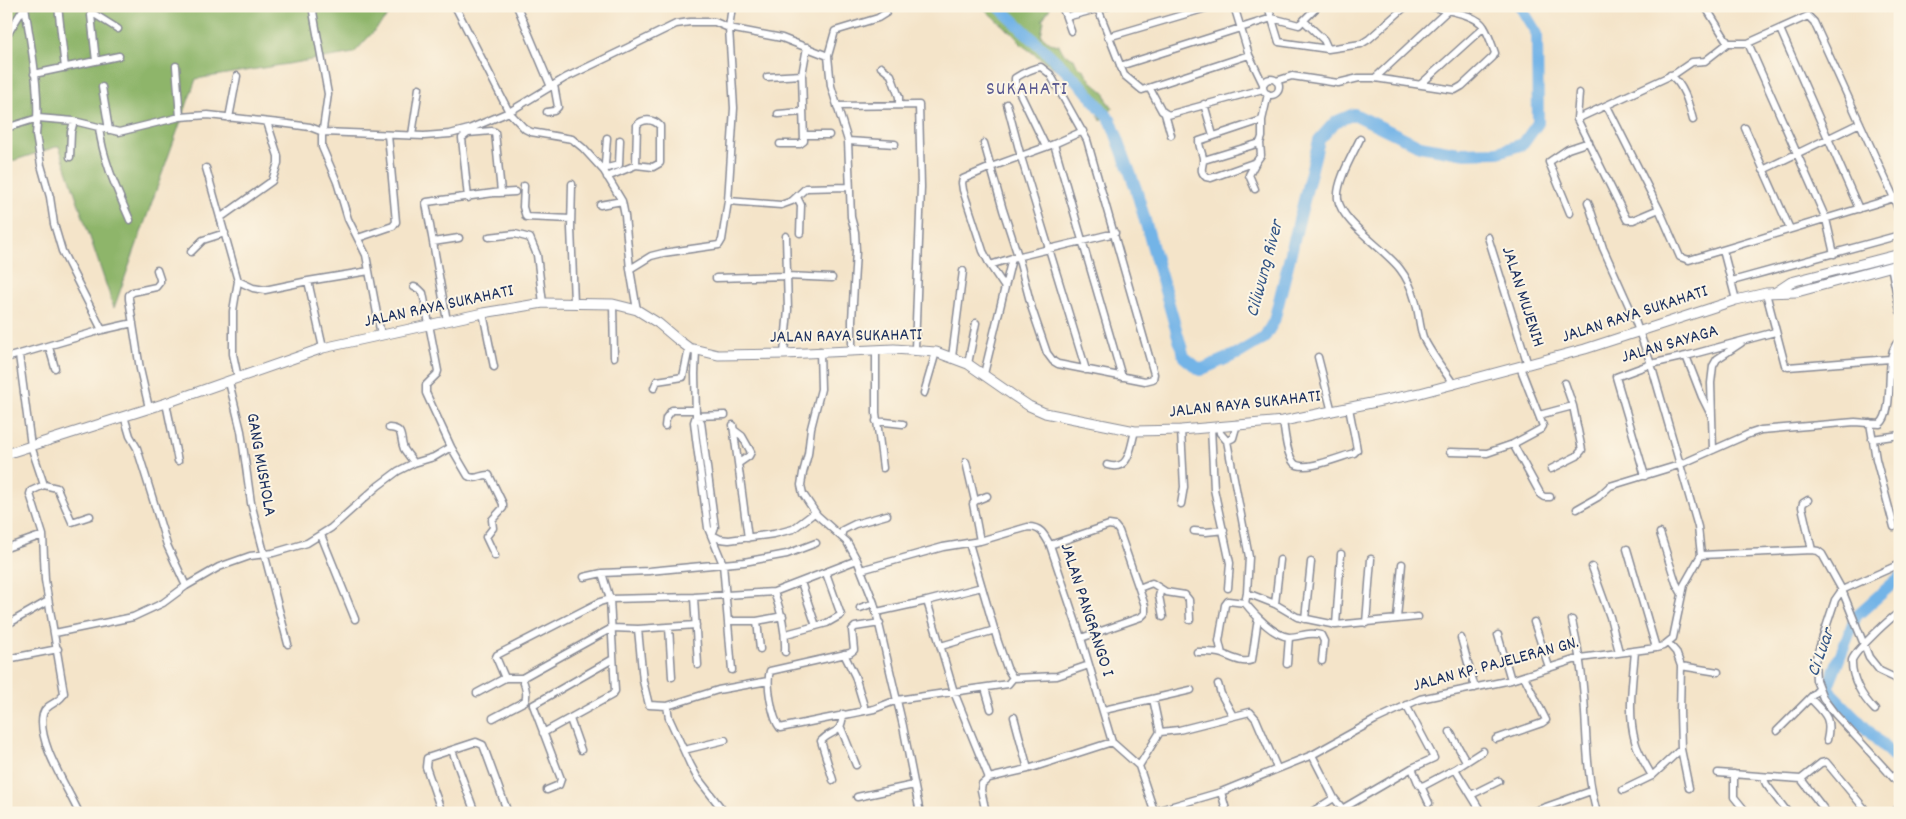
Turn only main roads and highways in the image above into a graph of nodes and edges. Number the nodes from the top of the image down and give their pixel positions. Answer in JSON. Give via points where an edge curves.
{"nodes":[{"id":1,"x":1900,"y":254,"type":"edge"},
{"id":2,"x":1895,"y":265,"type":"edge"},
{"id":3,"x":1808,"y":278,"type":"junction"},
{"id":4,"x":1812,"y":288,"type":"junction"},
{"id":5,"x":1771,"y":292,"type":"junction"},
{"id":6,"x":6,"y":454,"type":"edge"}],
"edges":[{"from":1,"to":3,"type":"main road"},
{"from":2,"to":4,"type":"main road"},
{"from":3,"to":4,"type":"main road"},
{"from":3,"to":5,"type":"main road"},
{"from":4,"to":5,"type":"main road","via":[[1797,292]]},
{"from":5,"to":6,"type":"main road","name":"JALAN RAYA SUKAHATI","via":[[1524,366],[1332,412],[1283,421],[1135,431],[1045,413],[968,364],[936,352],[915,349],[718,355],[693,349],[638,310],[613,304],[543,302],[323,348]]}]}
